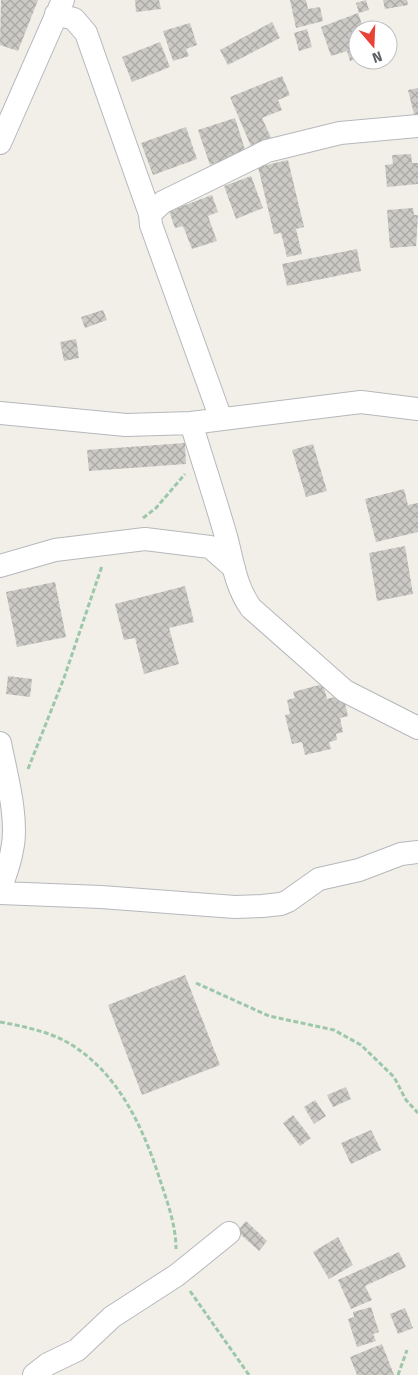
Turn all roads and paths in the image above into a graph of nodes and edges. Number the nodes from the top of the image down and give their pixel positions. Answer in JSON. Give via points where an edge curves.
{"nodes":[{"id":1,"x":60,"y":7,"type":"edge"},
{"id":2,"x":418,"y":126,"type":"edge"},
{"id":3,"x":0,"y":143,"type":"edge"},
{"id":4,"x":150,"y":214,"type":"junction"},
{"id":5,"x":418,"y":408,"type":"edge"},
{"id":6,"x":0,"y":413,"type":"edge"},
{"id":7,"x":221,"y":419,"type":"junction"},
{"id":8,"x":191,"y":423,"type":"junction"},
{"id":9,"x":201,"y":456,"type":"junction"},
{"id":10,"x":142,"y":519,"type":"dead end"},
{"id":11,"x":115,"y":543,"type":"junction"},
{"id":12,"x":0,"y":566,"type":"edge"},
{"id":13,"x":234,"y":568,"type":"junction"},
{"id":14,"x":418,"y":728,"type":"edge"},
{"id":15,"x":0,"y":743,"type":"edge"},
{"id":16,"x":27,"y":772,"type":"dead end"},
{"id":17,"x":418,"y":852,"type":"edge"},
{"id":18,"x":0,"y":892,"type":"edge"},
{"id":19,"x":196,"y":983,"type":"dead end"},
{"id":20,"x":0,"y":1022,"type":"edge"},
{"id":21,"x":418,"y":1113,"type":"edge"},
{"id":22,"x":229,"y":1233,"type":"dead end"},
{"id":23,"x":177,"y":1275,"type":"junction"},
{"id":24,"x":407,"y":1350,"type":"dead end"},
{"id":25,"x":34,"y":1375,"type":"edge"},
{"id":26,"x":249,"y":1375,"type":"edge"},
{"id":27,"x":398,"y":1375,"type":"edge"}],
"edges":[{"from":1,"to":3,"type":"street"},
{"from":1,"to":4,"type":"street","via":[[86,33]]},
{"from":2,"to":4,"type":"street","via":[[340,133],[267,151],[163,202]]},
{"from":4,"to":7,"type":"street","via":[[151,225]]},
{"from":5,"to":7,"type":"street","via":[[361,402]]},
{"from":6,"to":8,"type":"street","via":[[126,425]]},
{"from":7,"to":8,"type":"street"},
{"from":8,"to":9,"type":"street"},
{"from":9,"to":10,"type":"path","via":[[156,508]]},
{"from":9,"to":13,"type":"street"},
{"from":11,"to":12,"type":"street","via":[[56,550]]},
{"from":11,"to":13,"type":"street","via":[[145,539],[210,546]]},
{"from":11,"to":16,"type":"path","via":[[106,555],[64,678]]},
{"from":13,"to":14,"type":"street","via":[[241,594],[251,608],[338,685],[360,701]]},
{"from":15,"to":18,"type":"street","via":[[12,806],[13,840]]},
{"from":17,"to":18,"type":"street","via":[[319,879],[288,901],[262,906]]},
{"from":19,"to":21,"type":"path","via":[[269,1016],[334,1030],[361,1046],[394,1077],[406,1100]]},
{"from":20,"to":23,"type":"path","via":[[28,1027],[66,1042],[95,1064],[123,1095],[149,1145],[170,1209]]},
{"from":22,"to":23,"type":"street"},
{"from":23,"to":25,"type":"street","via":[[112,1317],[77,1350]]},
{"from":23,"to":26,"type":"path"},
{"from":24,"to":27,"type":"path"}]}
